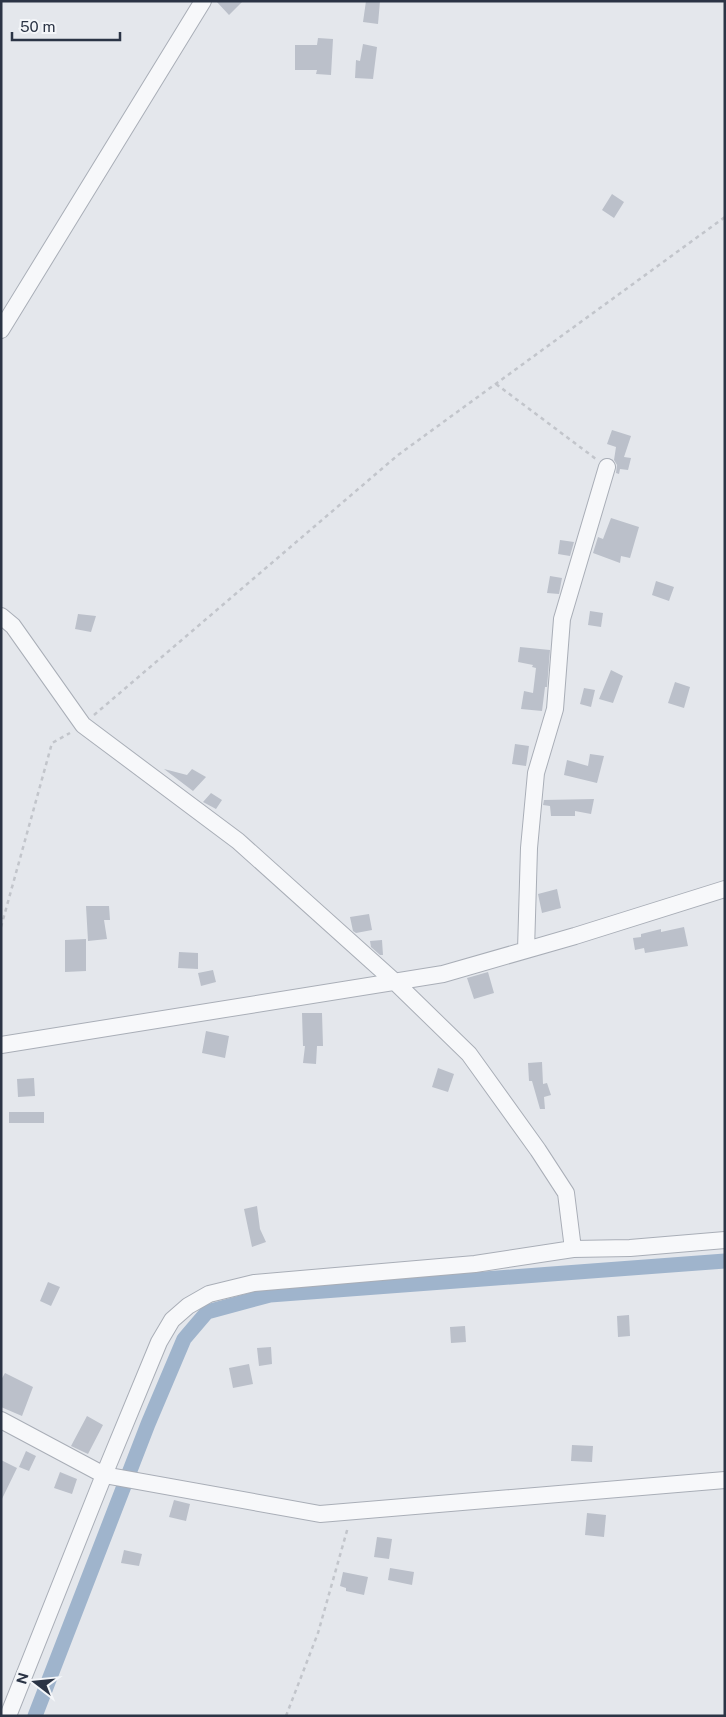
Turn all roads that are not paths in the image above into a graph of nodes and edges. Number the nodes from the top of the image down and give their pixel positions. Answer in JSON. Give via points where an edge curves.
{"nodes":[{"id":1,"x":203,"y":1,"type":"edge"},
{"id":2,"x":1,"y":330,"type":"edge"},
{"id":3,"x":607,"y":467,"type":"road end"},
{"id":4,"x":1,"y":616,"type":"edge"},
{"id":5,"x":725,"y":890,"type":"edge"},
{"id":6,"x":526,"y":950,"type":"junction"},
{"id":7,"x":395,"y":982,"type":"junction"},
{"id":8,"x":1,"y":1045,"type":"edge"},
{"id":9,"x":725,"y":1240,"type":"edge"},
{"id":10,"x":573,"y":1249,"type":"junction"},
{"id":11,"x":1,"y":1420,"type":"edge"},
{"id":12,"x":105,"y":1475,"type":"junction"},
{"id":13,"x":725,"y":1480,"type":"edge"},
{"id":14,"x":8,"y":1716,"type":"edge"}],
"edges":[{"from":1,"to":2,"type":"street"},
{"from":3,"to":6,"type":"street","via":[[562,619],[555,709],[536,773],[529,848]]},
{"from":4,"to":7,"type":"street","via":[[13,626],[83,725],[238,841]]},
{"from":5,"to":6,"type":"street"},
{"from":6,"to":7,"type":"street","via":[[443,974]]},
{"from":7,"to":8,"type":"street"},
{"from":7,"to":10,"type":"street","via":[[469,1054],[538,1150],[566,1193]]},
{"from":9,"to":10,"type":"street"},
{"from":10,"to":12,"type":"street","via":[[475,1264],[254,1283],[209,1294],[172,1320],[159,1342]]},
{"from":11,"to":12,"type":"street"},
{"from":12,"to":13,"type":"street","via":[[320,1514]]},
{"from":12,"to":14,"type":"street"}]}
